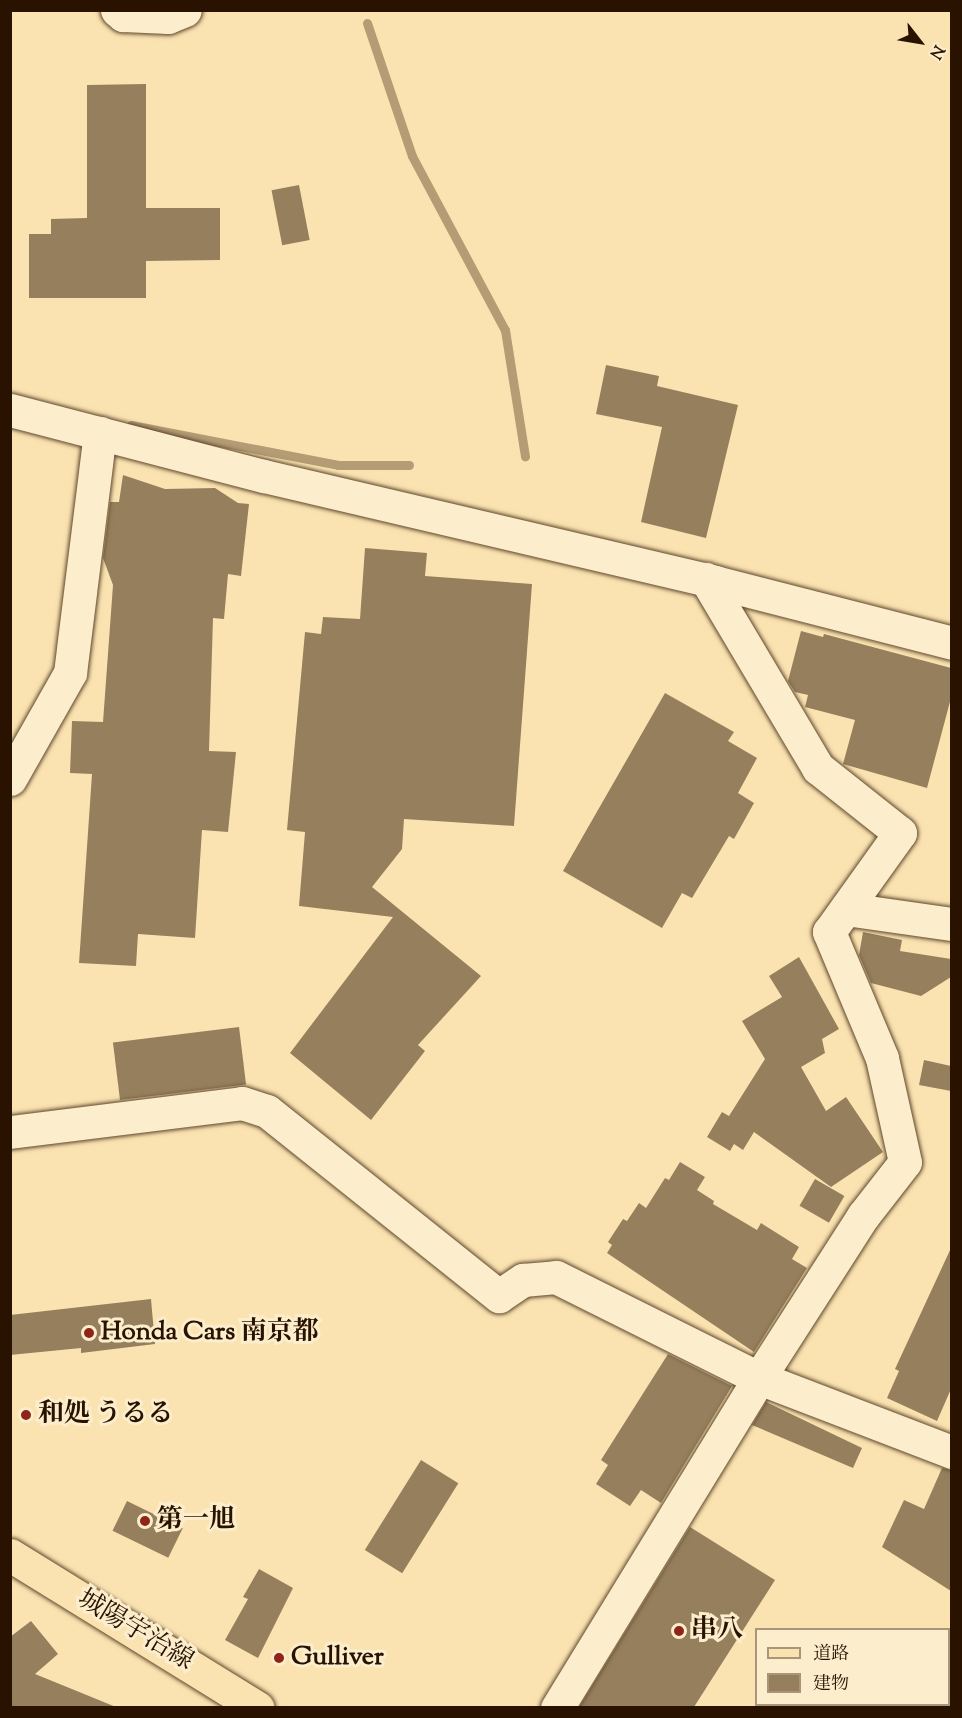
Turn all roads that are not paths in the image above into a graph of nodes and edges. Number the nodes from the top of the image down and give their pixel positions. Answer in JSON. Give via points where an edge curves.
{"nodes":[{"id":1,"x":117,"y":10,"type":"edge"},
{"id":2,"x":185,"y":10,"type":"edge"},
{"id":3,"x":10,"y":410,"type":"edge"},
{"id":4,"x":100,"y":433,"type":"junction"},
{"id":5,"x":706,"y":579,"type":"junction"},
{"id":6,"x":951,"y":643,"type":"edge"},
{"id":7,"x":10,"y":779,"type":"edge"},
{"id":8,"x":846,"y":909,"type":"junction"},
{"id":9,"x":951,"y":924,"type":"edge"},
{"id":10,"x":10,"y":1132,"type":"edge"},
{"id":11,"x":759,"y":1378,"type":"junction"},
{"id":12,"x":951,"y":1452,"type":"edge"},
{"id":13,"x":10,"y":1555,"type":"edge"},
{"id":14,"x":258,"y":1707,"type":"edge"},
{"id":15,"x":557,"y":1707,"type":"edge"}],
"edges":[{"from":1,"to":2,"type":"street","via":[[123,15],[168,17]]},
{"from":3,"to":4,"type":"street"},
{"from":4,"to":5,"type":"street"},
{"from":4,"to":7,"type":"street","via":[[70,673]]},
{"from":5,"to":6,"type":"street"},
{"from":5,"to":8,"type":"street","via":[[818,768],[900,833]]},
{"from":8,"to":9,"type":"street"},
{"from":8,"to":11,"type":"street","via":[[829,932],[854,982],[882,1058],[905,1162],[864,1216]]},
{"from":10,"to":11,"type":"street","via":[[242,1102],[267,1111],[499,1296],[523,1280],[556,1277]]},
{"from":11,"to":12,"type":"street"},
{"from":11,"to":15,"type":"street"},
{"from":13,"to":14,"type":"main road","name":"城陽宇治線"}]}
